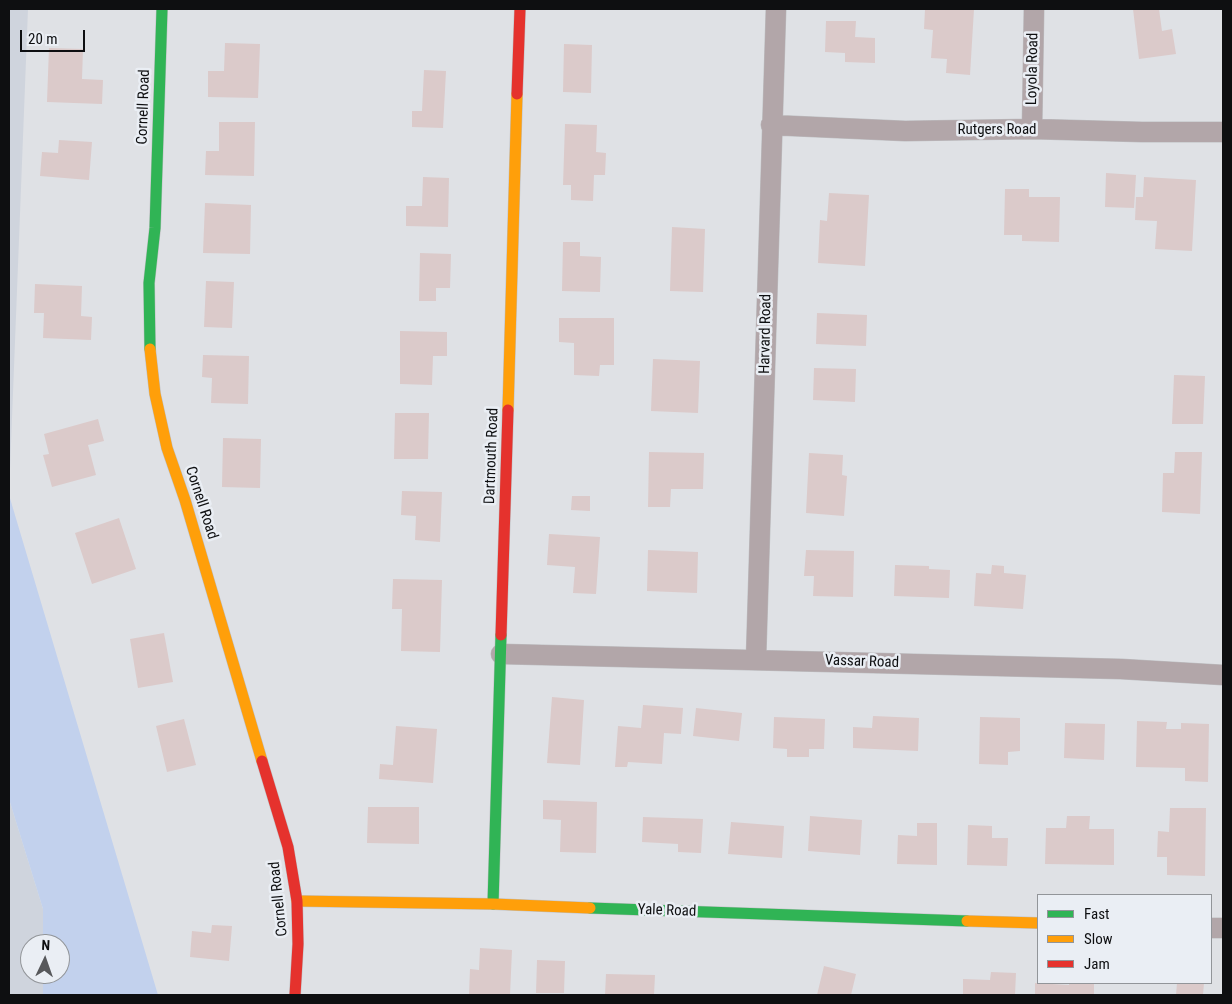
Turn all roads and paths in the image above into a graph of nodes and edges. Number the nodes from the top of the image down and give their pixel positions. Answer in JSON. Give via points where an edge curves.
{"nodes":[{"id":1,"x":162,"y":9,"type":"edge"},
{"id":2,"x":520,"y":9,"type":"edge"},
{"id":3,"x":776,"y":9,"type":"edge"},
{"id":4,"x":1034,"y":9,"type":"edge"},
{"id":5,"x":771,"y":125,"type":"junction"},
{"id":6,"x":1032,"y":129,"type":"junction"},
{"id":7,"x":1223,"y":132,"type":"edge"},
{"id":8,"x":501,"y":654,"type":"junction"},
{"id":9,"x":756,"y":659,"type":"junction"},
{"id":10,"x":1223,"y":674,"type":"edge"},
{"id":11,"x":297,"y":901,"type":"junction"},
{"id":12,"x":493,"y":904,"type":"junction"},
{"id":13,"x":1037,"y":922,"type":"edge"},
{"id":14,"x":295,"y":995,"type":"edge"}],
"edges":[{"from":1,"to":11,"type":"street","name":"Cornell Road","via":[[149,283],[149,339],[155,394],[167,448],[288,847]]},
{"from":2,"to":8,"type":"street","name":"Dartmouth Road"},
{"from":3,"to":5,"type":"street","name":"Harvard Road"},
{"from":4,"to":6,"type":"street","name":"Loyola Road"},
{"from":5,"to":6,"type":"street","name":"Rutgers Road","via":[[905,131]]},
{"from":5,"to":9,"type":"street","name":"Harvard Road"},
{"from":6,"to":7,"type":"street","name":"Rutgers Road"},
{"from":8,"to":9,"type":"street","name":"Vassar Road"},
{"from":8,"to":12,"type":"street","name":"Dartmouth Road"},
{"from":9,"to":10,"type":"street","name":"Vassar Road"},
{"from":11,"to":12,"type":"street","name":"Yale Road"},
{"from":11,"to":14,"type":"street","name":"Cornell Road"},
{"from":12,"to":13,"type":"street","name":"Yale Road"}]}
